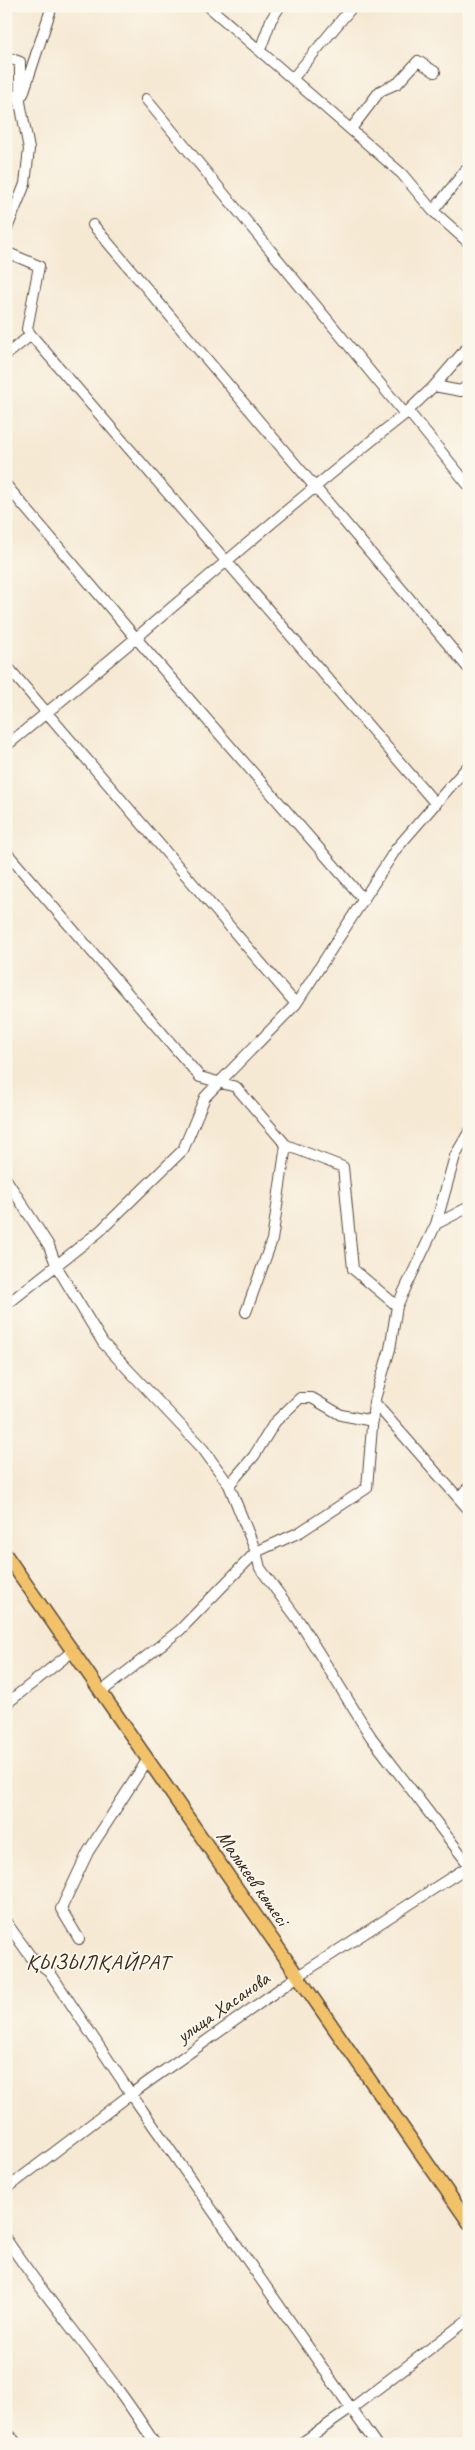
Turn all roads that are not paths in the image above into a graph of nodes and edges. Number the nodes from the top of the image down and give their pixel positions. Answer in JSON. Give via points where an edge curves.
{"nodes":[{"id":1,"x":52,"y":6,"type":"edge"},
{"id":2,"x":208,"y":6,"type":"edge"},
{"id":3,"x":280,"y":6,"type":"edge"},
{"id":4,"x":353,"y":6,"type":"edge"},
{"id":5,"x":260,"y":50,"type":"junction"},
{"id":6,"x":6,"y":57,"type":"edge"},
{"id":7,"x":435,"y":72,"type":"dead end"},
{"id":8,"x":293,"y":78,"type":"junction"},
{"id":9,"x":146,"y":99,"type":"dead end"},
{"id":10,"x":20,"y":102,"type":"junction"},
{"id":11,"x":351,"y":129,"type":"junction"},
{"id":12,"x":469,"y":166,"type":"edge"},
{"id":13,"x":433,"y":211,"type":"junction"},
{"id":14,"x":93,"y":225,"type":"dead end"},
{"id":15,"x":6,"y":231,"type":"edge"},
{"id":16,"x":469,"y":243,"type":"edge"},
{"id":17,"x":6,"y":252,"type":"edge"},
{"id":18,"x":31,"y":335,"type":"junction"},
{"id":19,"x":469,"y":353,"type":"edge"},
{"id":20,"x":6,"y":355,"type":"edge"},
{"id":21,"x":469,"y":384,"type":"edge"},
{"id":22,"x":434,"y":386,"type":"junction"},
{"id":23,"x":406,"y":412,"type":"junction"},
{"id":24,"x":6,"y":485,"type":"edge"},
{"id":25,"x":469,"y":486,"type":"edge"},
{"id":26,"x":313,"y":487,"type":"junction"},
{"id":27,"x":226,"y":563,"type":"junction"},
{"id":28,"x":135,"y":637,"type":"junction"},
{"id":29,"x":6,"y":665,"type":"edge"},
{"id":30,"x":469,"y":669,"type":"edge"},
{"id":31,"x":47,"y":713,"type":"junction"},
{"id":32,"x":6,"y":746,"type":"edge"},
{"id":33,"x":469,"y":765,"type":"edge"},
{"id":34,"x":436,"y":804,"type":"junction"},
{"id":35,"x":6,"y":852,"type":"edge"},
{"id":36,"x":364,"y":900,"type":"junction"},
{"id":37,"x":296,"y":1004,"type":"junction"},
{"id":38,"x":235,"y":1065,"type":"junction"},
{"id":39,"x":200,"y":1077,"type":"junction"},
{"id":40,"x":219,"y":1081,"type":"junction"},
{"id":41,"x":236,"y":1087,"type":"junction"},
{"id":42,"x":205,"y":1097,"type":"junction"},
{"id":43,"x":469,"y":1132,"type":"edge"},
{"id":44,"x":286,"y":1145,"type":"junction"},
{"id":45,"x":6,"y":1179,"type":"edge"},
{"id":46,"x":469,"y":1207,"type":"edge"},
{"id":47,"x":436,"y":1224,"type":"junction"},
{"id":48,"x":57,"y":1268,"type":"junction"},
{"id":49,"x":6,"y":1305,"type":"edge"},
{"id":50,"x":397,"y":1306,"type":"junction"},
{"id":51,"x":246,"y":1312,"type":"dead end"},
{"id":52,"x":374,"y":1402,"type":"junction"},
{"id":53,"x":373,"y":1421,"type":"junction"},
{"id":54,"x":229,"y":1485,"type":"junction"},
{"id":55,"x":469,"y":1487,"type":"edge"},
{"id":56,"x":459,"y":1497,"type":"junction"},
{"id":57,"x":469,"y":1510,"type":"edge"},
{"id":58,"x":256,"y":1552,"type":"junction"},
{"id":59,"x":6,"y":1555,"type":"edge"},
{"id":60,"x":73,"y":1652,"type":"junction"},
{"id":61,"x":101,"y":1692,"type":"junction"},
{"id":62,"x":6,"y":1704,"type":"edge"},
{"id":63,"x":148,"y":1759,"type":"junction"},
{"id":64,"x":469,"y":1866,"type":"edge"},
{"id":65,"x":6,"y":1922,"type":"edge"},
{"id":66,"x":79,"y":1939,"type":"dead end"},
{"id":67,"x":298,"y":1976,"type":"junction"},
{"id":68,"x":131,"y":2094,"type":"junction"},
{"id":69,"x":6,"y":2189,"type":"edge"},
{"id":70,"x":469,"y":2223,"type":"edge"},
{"id":71,"x":6,"y":2239,"type":"edge"},
{"id":72,"x":469,"y":2319,"type":"edge"},
{"id":73,"x":352,"y":2408,"type":"junction"},
{"id":74,"x":6,"y":2430,"type":"edge"},
{"id":75,"x":17,"y":2444,"type":"edge"},
{"id":76,"x":155,"y":2444,"type":"edge"},
{"id":77,"x":300,"y":2444,"type":"edge"},
{"id":78,"x":376,"y":2444,"type":"edge"}],
"edges":[{"from":1,"to":10,"type":"street"},
{"from":2,"to":5,"type":"street"},
{"from":3,"to":5,"type":"street","via":[[270,20]]},
{"from":4,"to":8,"type":"street"},
{"from":5,"to":8,"type":"street"},
{"from":6,"to":10,"type":"street","via":[[20,62]]},
{"from":7,"to":11,"type":"street","via":[[418,61],[398,83],[380,91]]},
{"from":8,"to":11,"type":"street"},
{"from":9,"to":23,"type":"street"},
{"from":10,"to":15,"type":"street","via":[[29,149],[25,184]]},
{"from":11,"to":13,"type":"street","via":[[402,174]]},
{"from":12,"to":13,"type":"street"},
{"from":13,"to":16,"type":"street"},
{"from":14,"to":26,"type":"street"},
{"from":17,"to":18,"type":"street","via":[[39,266],[27,328]]},
{"from":18,"to":20,"type":"street"},
{"from":18,"to":27,"type":"street"},
{"from":19,"to":22,"type":"street","via":[[465,350]]},
{"from":21,"to":22,"type":"street","via":[[461,391]]},
{"from":22,"to":23,"type":"street"},
{"from":23,"to":25,"type":"street"},
{"from":23,"to":26,"type":"street"},
{"from":24,"to":28,"type":"street"},
{"from":26,"to":27,"type":"street"},
{"from":26,"to":30,"type":"street"},
{"from":27,"to":28,"type":"street"},
{"from":27,"to":34,"type":"street"},
{"from":28,"to":31,"type":"street"},
{"from":28,"to":36,"type":"street"},
{"from":29,"to":31,"type":"street"},
{"from":31,"to":32,"type":"street"},
{"from":31,"to":37,"type":"street"},
{"from":33,"to":34,"type":"street"},
{"from":34,"to":36,"type":"street","via":[[396,849]]},
{"from":35,"to":39,"type":"street"},
{"from":36,"to":37,"type":"street"},
{"from":37,"to":38,"type":"street"},
{"from":38,"to":40,"type":"street"},
{"from":38,"to":41,"type":"street"},
{"from":39,"to":40,"type":"street"},
{"from":39,"to":42,"type":"street"},
{"from":40,"to":41,"type":"street"},
{"from":40,"to":42,"type":"street"},
{"from":41,"to":44,"type":"street"},
{"from":42,"to":48,"type":"street","via":[[183,1150]]},
{"from":43,"to":47,"type":"street","via":[[455,1156]]},
{"from":44,"to":50,"type":"street","via":[[343,1167],[353,1269]]},
{"from":44,"to":51,"type":"street","via":[[272,1240]]},
{"from":45,"to":48,"type":"street","via":[[48,1246]]},
{"from":46,"to":47,"type":"street"},
{"from":47,"to":50,"type":"street"},
{"from":48,"to":49,"type":"street"},
{"from":48,"to":54,"type":"street","via":[[103,1343],[203,1449]]},
{"from":50,"to":52,"type":"street","via":[[390,1349]]},
{"from":52,"to":53,"type":"street"},
{"from":52,"to":56,"type":"street"},
{"from":53,"to":54,"type":"street","via":[[341,1415],[312,1398],[300,1398],[275,1422],[254,1456]]},
{"from":53,"to":58,"type":"street","via":[[367,1488],[300,1532]]},
{"from":54,"to":58,"type":"street"},
{"from":55,"to":56,"type":"street"},
{"from":56,"to":57,"type":"street"},
{"from":58,"to":61,"type":"street","via":[[180,1630]]},
{"from":58,"to":64,"type":"street","via":[[260,1568],[299,1621],[371,1737]]},
{"from":59,"to":60,"type":"main road","name":"Малькеев көшесі"},
{"from":60,"to":61,"type":"main road","name":"Малькеев көшесі"},
{"from":60,"to":62,"type":"street"},
{"from":61,"to":63,"type":"main road","name":"Малькеев көшесі"},
{"from":63,"to":66,"type":"street","via":[[88,1852],[61,1909]]},
{"from":63,"to":67,"type":"main road","name":"Малькеев көшесі"},
{"from":64,"to":67,"type":"street","name":"улица Хасанова"},
{"from":65,"to":68,"type":"street","via":[[31,1957],[49,1971]]},
{"from":67,"to":68,"type":"street","name":"улица Хасанова"},
{"from":67,"to":70,"type":"main road","name":"Малькеев көшесі"},
{"from":68,"to":69,"type":"street","name":"улица Хасанова"},
{"from":68,"to":73,"type":"street"},
{"from":71,"to":76,"type":"street","via":[[90,2356],[132,2408]]},
{"from":72,"to":73,"type":"street"},
{"from":73,"to":77,"type":"street"},
{"from":73,"to":78,"type":"street"},
{"from":74,"to":75,"type":"street"}]}
